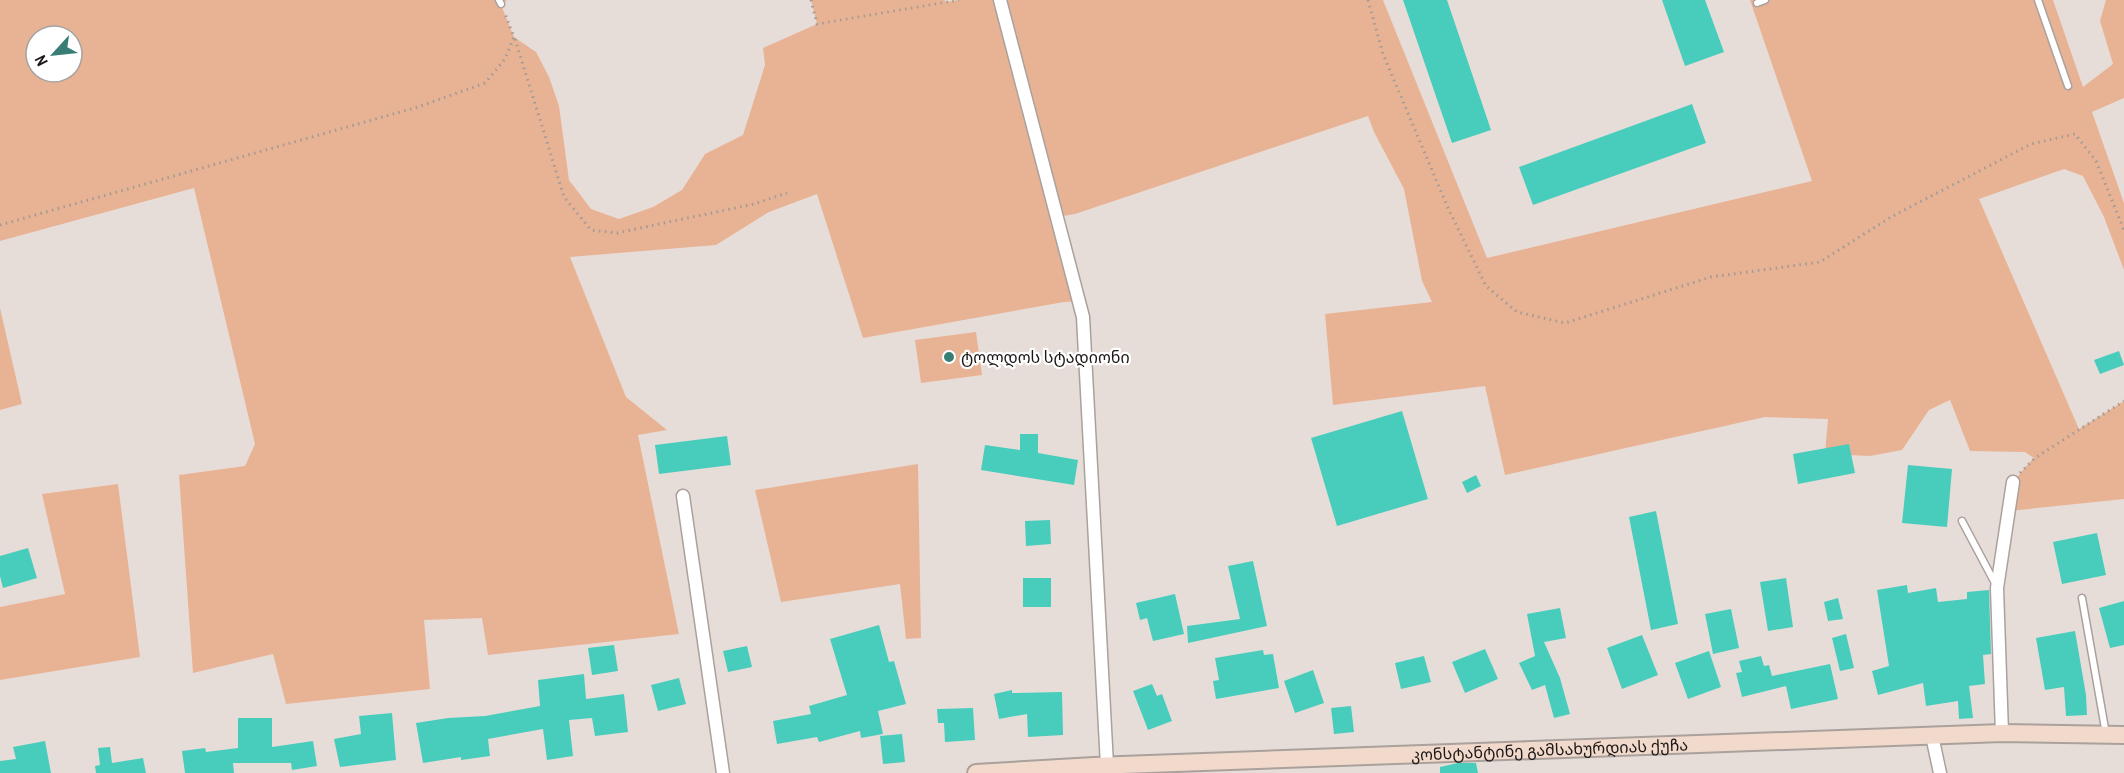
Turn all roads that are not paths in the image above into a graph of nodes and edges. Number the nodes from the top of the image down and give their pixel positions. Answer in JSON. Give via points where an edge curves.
{"nodes":[{"id":1,"x":1000,"y":0,"type":"edge"},
{"id":2,"x":1765,"y":0,"type":"edge"},
{"id":3,"x":2038,"y":0,"type":"edge"},
{"id":4,"x":1757,"y":3,"type":"dead end"},
{"id":5,"x":2068,"y":86,"type":"dead end"},
{"id":6,"x":2013,"y":482,"type":"road end"},
{"id":7,"x":683,"y":496,"type":"dead end"},
{"id":8,"x":1962,"y":521,"type":"dead end"},
{"id":9,"x":1997,"y":588,"type":"junction"},
{"id":10,"x":2082,"y":598,"type":"dead end"},
{"id":11,"x":2002,"y":733,"type":"junction"},
{"id":12,"x":2106,"y":735,"type":"junction"},
{"id":13,"x":2124,"y":735,"type":"edge"},
{"id":14,"x":1932,"y":736,"type":"junction"},
{"id":15,"x":1100,"y":768,"type":"edge"},
{"id":16,"x":723,"y":773,"type":"edge"},
{"id":17,"x":976,"y":773,"type":"edge"},
{"id":18,"x":1940,"y":773,"type":"edge"}],
"edges":[{"from":1,"to":15,"type":"street","via":[[1083,317]]},
{"from":2,"to":4,"type":"lane"},
{"from":3,"to":5,"type":"lane"},
{"from":6,"to":9,"type":"street"},
{"from":7,"to":16,"type":"street"},
{"from":8,"to":9,"type":"lane"},
{"from":9,"to":11,"type":"street"},
{"from":10,"to":12,"type":"lane"},
{"from":11,"to":12,"type":"street","name":"კონსტანტინე გამსახურდიას ქუჩა"},
{"from":11,"to":14,"type":"street","name":"კონსტანტინე გამსახურდიას ქუჩა"},
{"from":12,"to":13,"type":"street","name":"კონსტანტინე გამსახურდიას ქუჩა"},
{"from":14,"to":15,"type":"street","name":"კონსტანტინე გამსახურდიას ქუჩა"},
{"from":14,"to":18,"type":"street"},
{"from":15,"to":17,"type":"street","name":"კონსტანტინე გამსახურდიას ქუჩა"}]}
